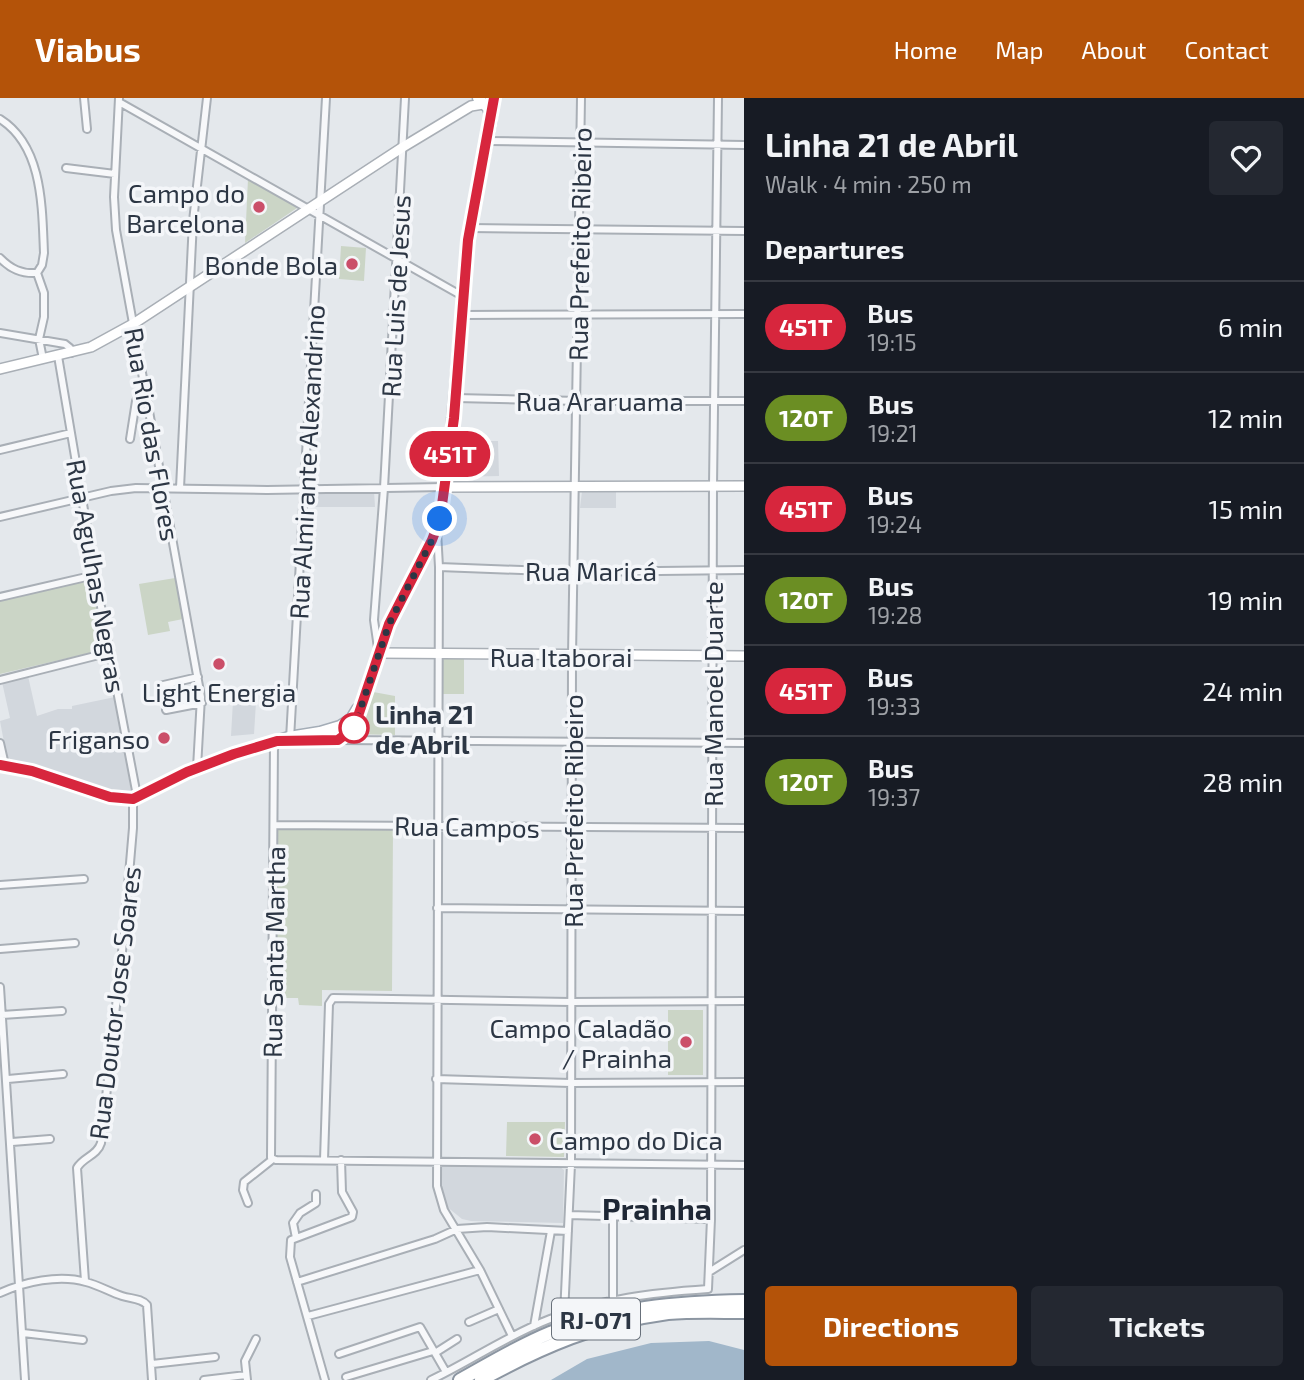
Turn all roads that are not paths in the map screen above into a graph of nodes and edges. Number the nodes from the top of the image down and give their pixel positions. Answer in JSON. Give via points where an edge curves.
{"nodes":[{"id":1,"x":84,"y":98,"type":"edge"},
{"id":2,"x":207,"y":98,"type":"edge"},
{"id":3,"x":326,"y":98,"type":"edge"},
{"id":4,"x":405,"y":98,"type":"edge"},
{"id":5,"x":581,"y":98,"type":"edge"},
{"id":6,"x":718,"y":98,"type":"edge"},
{"id":7,"x":119,"y":100,"type":"edge"},
{"id":8,"x":482,"y":101,"type":"edge"},
{"id":9,"x":0,"y":120,"type":"edge"},
{"id":10,"x":88,"y":129,"type":"dead end"},
{"id":11,"x":488,"y":141,"type":"junction"},
{"id":12,"x":579,"y":143,"type":"junction"},
{"id":13,"x":717,"y":145,"type":"junction"},
{"id":14,"x":744,"y":145,"type":"edge"},
{"id":15,"x":403,"y":147,"type":"junction"},
{"id":16,"x":200,"y":148,"type":"junction"},
{"id":17,"x":66,"y":168,"type":"dead end"},
{"id":18,"x":115,"y":174,"type":"junction"},
{"id":19,"x":321,"y":201,"type":"junction"},
{"id":20,"x":308,"y":209,"type":"junction"},
{"id":21,"x":320,"y":216,"type":"junction"},
{"id":22,"x":470,"y":228,"type":"junction"},
{"id":23,"x":580,"y":230,"type":"junction"},
{"id":24,"x":716,"y":230,"type":"junction"},
{"id":25,"x":744,"y":230,"type":"edge"},
{"id":26,"x":0,"y":258,"type":"edge"},
{"id":27,"x":397,"y":260,"type":"junction"},
{"id":28,"x":37,"y":273,"type":"junction"},
{"id":29,"x":189,"y":287,"type":"junction"},
{"id":30,"x":464,"y":297,"type":"junction"},
{"id":31,"x":715,"y":314,"type":"junction"},
{"id":32,"x":744,"y":314,"type":"edge"},
{"id":33,"x":463,"y":315,"type":"junction"},
{"id":34,"x":578,"y":315,"type":"junction"},
{"id":35,"x":133,"y":324,"type":"junction"},
{"id":36,"x":0,"y":333,"type":"edge"},
{"id":37,"x":39,"y":339,"type":"junction"},
{"id":38,"x":71,"y":353,"type":"junction"},
{"id":39,"x":58,"y":356,"type":"junction"},
{"id":40,"x":43,"y":359,"type":"junction"},
{"id":41,"x":0,"y":369,"type":"edge"},
{"id":42,"x":145,"y":384,"type":"junction"},
{"id":43,"x":456,"y":398,"type":"junction"},
{"id":44,"x":578,"y":401,"type":"junction"},
{"id":45,"x":715,"y":401,"type":"junction"},
{"id":46,"x":744,"y":401,"type":"edge"},
{"id":47,"x":71,"y":433,"type":"junction"},
{"id":48,"x":130,"y":439,"type":"dead end"},
{"id":49,"x":0,"y":450,"type":"edge"},
{"id":50,"x":576,"y":486,"type":"junction"},
{"id":51,"x":713,"y":486,"type":"junction"},
{"id":52,"x":744,"y":486,"type":"edge"},
{"id":53,"x":445,"y":487,"type":"junction"},
{"id":54,"x":180,"y":488,"type":"junction"},
{"id":55,"x":384,"y":488,"type":"junction"},
{"id":56,"x":163,"y":489,"type":"junction"},
{"id":57,"x":304,"y":490,"type":"junction"},
{"id":58,"x":83,"y":498,"type":"junction"},
{"id":59,"x":0,"y":517,"type":"edge"},
{"id":60,"x":437,"y":529,"type":"junction"},
{"id":61,"x":439,"y":567,"type":"junction"},
{"id":62,"x":712,"y":570,"type":"junction"},
{"id":63,"x":744,"y":570,"type":"edge"},
{"id":64,"x":574,"y":572,"type":"junction"},
{"id":65,"x":95,"y":575,"type":"junction"},
{"id":66,"x":0,"y":597,"type":"edge"},
{"id":67,"x":374,"y":621,"type":"junction"},
{"id":68,"x":389,"y":624,"type":"junction"},
{"id":69,"x":111,"y":652,"type":"junction"},
{"id":70,"x":379,"y":653,"type":"junction"},
{"id":71,"x":438,"y":654,"type":"junction"},
{"id":72,"x":572,"y":656,"type":"junction"},
{"id":73,"x":713,"y":656,"type":"junction"},
{"id":74,"x":744,"y":656,"type":"edge"},
{"id":75,"x":198,"y":677,"type":"junction"},
{"id":76,"x":0,"y":680,"type":"edge"},
{"id":77,"x":159,"y":686,"type":"dead end"},
{"id":78,"x":362,"y":702,"type":"junction"},
{"id":79,"x":202,"y":704,"type":"junction"},
{"id":80,"x":166,"y":710,"type":"dead end"},
{"id":81,"x":320,"y":737,"type":"junction"},
{"id":82,"x":290,"y":739,"type":"junction"},
{"id":83,"x":338,"y":740,"type":"junction"},
{"id":84,"x":437,"y":741,"type":"junction"},
{"id":85,"x":276,"y":742,"type":"junction"},
{"id":86,"x":0,"y":743,"type":"edge"},
{"id":87,"x":572,"y":743,"type":"junction"},
{"id":88,"x":744,"y":743,"type":"edge"},
{"id":89,"x":712,"y":744,"type":"junction"},
{"id":90,"x":2,"y":765,"type":"edge"},
{"id":91,"x":197,"y":768,"type":"junction"},
{"id":92,"x":135,"y":797,"type":"junction"},
{"id":93,"x":275,"y":825,"type":"junction"},
{"id":94,"x":437,"y":826,"type":"junction"},
{"id":95,"x":711,"y":827,"type":"junction"},
{"id":96,"x":573,"y":828,"type":"junction"},
{"id":97,"x":744,"y":828,"type":"edge"},
{"id":98,"x":84,"y":878,"type":"dead end"},
{"id":99,"x":0,"y":885,"type":"edge"},
{"id":100,"x":437,"y":908,"type":"junction"},
{"id":101,"x":572,"y":910,"type":"junction"},
{"id":102,"x":710,"y":911,"type":"junction"},
{"id":103,"x":744,"y":911,"type":"edge"},
{"id":104,"x":75,"y":943,"type":"dead end"},
{"id":105,"x":0,"y":949,"type":"edge"},
{"id":106,"x":0,"y":987,"type":"edge"},
{"id":107,"x":437,"y":999,"type":"junction"},
{"id":108,"x":711,"y":1001,"type":"junction"},
{"id":109,"x":744,"y":1001,"type":"edge"},
{"id":110,"x":571,"y":1002,"type":"junction"},
{"id":111,"x":62,"y":1011,"type":"dead end"},
{"id":112,"x":2,"y":1015,"type":"junction"},
{"id":113,"x":63,"y":1074,"type":"dead end"},
{"id":114,"x":8,"y":1079,"type":"junction"},
{"id":115,"x":436,"y":1079,"type":"junction"},
{"id":116,"x":711,"y":1082,"type":"junction"},
{"id":117,"x":744,"y":1082,"type":"edge"},
{"id":118,"x":571,"y":1083,"type":"junction"},
{"id":119,"x":50,"y":1139,"type":"dead end"},
{"id":120,"x":12,"y":1142,"type":"junction"},
{"id":121,"x":274,"y":1159,"type":"junction"},
{"id":122,"x":324,"y":1160,"type":"junction"},
{"id":123,"x":341,"y":1160,"type":"junction"},
{"id":124,"x":436,"y":1161,"type":"junction"},
{"id":125,"x":571,"y":1164,"type":"junction"},
{"id":126,"x":711,"y":1165,"type":"junction"},
{"id":127,"x":744,"y":1165,"type":"edge"},
{"id":128,"x":316,"y":1194,"type":"dead end"},
{"id":129,"x":248,"y":1203,"type":"dead end"},
{"id":130,"x":569,"y":1215,"type":"junction"},
{"id":131,"x":613,"y":1216,"type":"junction"},
{"id":132,"x":711,"y":1219,"type":"junction"},
{"id":133,"x":457,"y":1229,"type":"junction"},
{"id":134,"x":551,"y":1231,"type":"junction"},
{"id":135,"x":568,"y":1231,"type":"junction"},
{"id":136,"x":293,"y":1239,"type":"junction"},
{"id":137,"x":744,"y":1250,"type":"edge"},
{"id":138,"x":737,"y":1256,"type":"junction"},
{"id":139,"x":744,"y":1260,"type":"edge"},
{"id":140,"x":480,"y":1270,"type":"junction"},
{"id":141,"x":709,"y":1272,"type":"junction"},
{"id":142,"x":85,"y":1281,"type":"junction"},
{"id":143,"x":298,"y":1282,"type":"junction"},
{"id":144,"x":21,"y":1285,"type":"junction"},
{"id":145,"x":0,"y":1293,"type":"edge"},
{"id":146,"x":613,"y":1300,"type":"junction"},
{"id":147,"x":744,"y":1301,"type":"edge"},
{"id":148,"x":499,"y":1309,"type":"junction"},
{"id":149,"x":744,"y":1312,"type":"edge"},
{"id":150,"x":564,"y":1315,"type":"junction"},
{"id":151,"x":308,"y":1316,"type":"junction"},
{"id":152,"x":469,"y":1322,"type":"dead end"},
{"id":153,"x":534,"y":1326,"type":"junction"},
{"id":154,"x":23,"y":1333,"type":"junction"},
{"id":155,"x":512,"y":1336,"type":"junction"},
{"id":156,"x":256,"y":1339,"type":"dead end"},
{"id":157,"x":457,"y":1339,"type":"dead end"},
{"id":158,"x":83,"y":1340,"type":"dead end"},
{"id":159,"x":434,"y":1352,"type":"junction"},
{"id":160,"x":339,"y":1354,"type":"dead end"},
{"id":161,"x":215,"y":1357,"type":"dead end"},
{"id":162,"x":152,"y":1364,"type":"junction"},
{"id":163,"x":363,"y":1371,"type":"junction"},
{"id":164,"x":446,"y":1373,"type":"junction"},
{"id":165,"x":246,"y":1377,"type":"edge"},
{"id":166,"x":346,"y":1377,"type":"dead end"},
{"id":167,"x":25,"y":1380,"type":"edge"},
{"id":168,"x":152,"y":1380,"type":"edge"},
{"id":169,"x":204,"y":1380,"type":"edge"},
{"id":170,"x":325,"y":1380,"type":"edge"},
{"id":171,"x":366,"y":1380,"type":"edge"},
{"id":172,"x":431,"y":1380,"type":"edge"},
{"id":173,"x":460,"y":1380,"type":"edge"},
{"id":174,"x":481,"y":1380,"type":"edge"}],
"edges":[{"from":1,"to":10,"type":"street"},
{"from":2,"to":16,"type":"street"},
{"from":3,"to":19,"type":"street","name":"Rua Almirante Alexandrino"},
{"from":4,"to":15,"type":"street","name":"Rua Luis de Jesus"},
{"from":5,"to":12,"type":"street","name":"Rua Prefeito Ribeiro"},
{"from":6,"to":13,"type":"street","name":"Rua Manoel Duarte"},
{"from":7,"to":16,"type":"street"},
{"from":7,"to":18,"type":"street","name":"Rua Rio das Flores"},
{"from":8,"to":11,"type":"main road","via":[[491,122]]},
{"from":8,"to":15,"type":"street"},
{"from":9,"to":28,"type":"street","via":[[22,139],[35,168],[44,253]]},
{"from":11,"to":12,"type":"street"},
{"from":11,"to":22,"type":"main road"},
{"from":12,"to":13,"type":"street"},
{"from":12,"to":23,"type":"street","name":"Rua Prefeito Ribeiro"},
{"from":13,"to":14,"type":"street"},
{"from":13,"to":24,"type":"street","name":"Rua Manoel Duarte"},
{"from":15,"to":19,"type":"street"},
{"from":15,"to":27,"type":"street","name":"Rua Luis de Jesus"},
{"from":16,"to":20,"type":"street"},
{"from":16,"to":29,"type":"street"},
{"from":17,"to":18,"type":"street"},
{"from":18,"to":35,"type":"street","name":"Rua Rio das Flores","via":[[116,230]]},
{"from":19,"to":20,"type":"street"},
{"from":19,"to":21,"type":"street","name":"Rua Almirante Alexandrino"},
{"from":20,"to":21,"type":"street"},
{"from":20,"to":29,"type":"street"},
{"from":21,"to":27,"type":"street"},
{"from":21,"to":57,"type":"street","name":"Rua Almirante Alexandrino"},
{"from":22,"to":23,"type":"street"},
{"from":22,"to":30,"type":"main road"},
{"from":23,"to":24,"type":"street"},
{"from":23,"to":34,"type":"street","name":"Rua Prefeito Ribeiro"},
{"from":24,"to":25,"type":"street"},
{"from":24,"to":31,"type":"street","name":"Rua Manoel Duarte"},
{"from":26,"to":28,"type":"street","via":[[12,268]]},
{"from":27,"to":30,"type":"street"},
{"from":27,"to":55,"type":"street","name":"Rua Luis de Jesus"},
{"from":28,"to":37,"type":"street","via":[[45,304]]},
{"from":29,"to":35,"type":"street"},
{"from":29,"to":54,"type":"street"},
{"from":30,"to":33,"type":"main road"},
{"from":31,"to":32,"type":"street"},
{"from":31,"to":34,"type":"street"},
{"from":31,"to":45,"type":"street","name":"Rua Manoel Duarte"},
{"from":33,"to":34,"type":"street"},
{"from":33,"to":43,"type":"main road"},
{"from":34,"to":44,"type":"street","name":"Rua Prefeito Ribeiro"},
{"from":35,"to":38,"type":"street"},
{"from":35,"to":42,"type":"street","name":"Rua Rio das Flores"},
{"from":36,"to":37,"type":"street"},
{"from":37,"to":38,"type":"street","via":[[65,344]]},
{"from":37,"to":40,"type":"street"},
{"from":38,"to":39,"type":"street"},
{"from":39,"to":40,"type":"street"},
{"from":39,"to":47,"type":"street","name":"Rua Agulhas Negras"},
{"from":40,"to":41,"type":"street"},
{"from":42,"to":48,"type":"street","via":[[135,401]]},
{"from":42,"to":56,"type":"street","name":"Rua Rio das Flores"},
{"from":43,"to":44,"type":"street","name":"Rua Araruama"},
{"from":43,"to":53,"type":"main road"},
{"from":44,"to":45,"type":"street","name":"Rua Araruama"},
{"from":44,"to":50,"type":"street","name":"Rua Prefeito Ribeiro"},
{"from":45,"to":46,"type":"street","name":"Rua Araruama"},
{"from":45,"to":51,"type":"street","name":"Rua Manoel Duarte"},
{"from":47,"to":49,"type":"street"},
{"from":47,"to":58,"type":"street","name":"Rua Agulhas Negras"},
{"from":50,"to":51,"type":"street"},
{"from":50,"to":53,"type":"street"},
{"from":50,"to":64,"type":"street","name":"Rua Prefeito Ribeiro"},
{"from":51,"to":52,"type":"street"},
{"from":51,"to":62,"type":"street","name":"Rua Manoel Duarte"},
{"from":53,"to":55,"type":"street"},
{"from":53,"to":60,"type":"main road"},
{"from":54,"to":56,"type":"street"},
{"from":54,"to":57,"type":"street"},
{"from":55,"to":57,"type":"street"},
{"from":55,"to":67,"type":"street","name":"Rua Luis de Jesus"},
{"from":56,"to":58,"type":"street","via":[[124,489]]},
{"from":56,"to":75,"type":"street","name":"Rua Rio das Flores"},
{"from":57,"to":82,"type":"street","name":"Rua Almirante Alexandrino"},
{"from":58,"to":59,"type":"street"},
{"from":58,"to":65,"type":"street","name":"Rua Agulhas Negras"},
{"from":60,"to":61,"type":"street"},
{"from":60,"to":68,"type":"main road"},
{"from":61,"to":64,"type":"street","name":"Rua Maricá"},
{"from":61,"to":71,"type":"street"},
{"from":62,"to":63,"type":"street","name":"Rua Maricá"},
{"from":62,"to":64,"type":"street","name":"Rua Maricá"},
{"from":62,"to":73,"type":"street","name":"Rua Manoel Duarte"},
{"from":64,"to":72,"type":"street","name":"Rua Prefeito Ribeiro"},
{"from":65,"to":66,"type":"street"},
{"from":65,"to":69,"type":"street","name":"Rua Agulhas Negras"},
{"from":67,"to":68,"type":"street"},
{"from":67,"to":70,"type":"street","name":"Rua Luis de Jesus"},
{"from":68,"to":70,"type":"main road"},
{"from":69,"to":76,"type":"street"},
{"from":69,"to":92,"type":"street","name":"Rua Agulhas Negras"},
{"from":70,"to":71,"type":"street","name":"Rua Itaborai"},
{"from":70,"to":78,"type":"main road"},
{"from":71,"to":72,"type":"street","name":"Rua Itaborai"},
{"from":71,"to":84,"type":"street"},
{"from":72,"to":73,"type":"street","name":"Rua Itaborai"},
{"from":72,"to":87,"type":"street","name":"Rua Prefeito Ribeiro"},
{"from":73,"to":74,"type":"street","name":"Rua Itaborai"},
{"from":73,"to":89,"type":"street","name":"Rua Manoel Duarte"},
{"from":75,"to":77,"type":"street"},
{"from":75,"to":79,"type":"street","name":"Rua Rio das Flores"},
{"from":78,"to":81,"type":"main road","via":[[347,722]]},
{"from":78,"to":83,"type":"main road","via":[[354,728]]},
{"from":79,"to":80,"type":"street"},
{"from":79,"to":91,"type":"street","name":"Rua Rio das Flores"},
{"from":81,"to":82,"type":"main road"},
{"from":81,"to":83,"type":"main road"},
{"from":82,"to":85,"type":"main road"},
{"from":83,"to":84,"type":"street"},
{"from":84,"to":87,"type":"street"},
{"from":84,"to":94,"type":"street"},
{"from":85,"to":91,"type":"main road"},
{"from":85,"to":93,"type":"street","name":"Rua Santa Martha"},
{"from":86,"to":90,"type":"street"},
{"from":87,"to":89,"type":"street"},
{"from":87,"to":96,"type":"street","name":"Rua Prefeito Ribeiro"},
{"from":88,"to":89,"type":"street"},
{"from":89,"to":95,"type":"street","name":"Rua Manoel Duarte"},
{"from":90,"to":92,"type":"main road","via":[[110,797]]},
{"from":91,"to":92,"type":"main road"},
{"from":92,"to":142,"type":"street","name":"Rua Doutor Jose Soares","via":[[101,1143],[77,1168]]},
{"from":93,"to":94,"type":"street","name":"Rua Campos"},
{"from":93,"to":121,"type":"street","name":"Rua Santa Martha"},
{"from":94,"to":96,"type":"street","name":"Rua Campos"},
{"from":94,"to":100,"type":"street"},
{"from":95,"to":96,"type":"street","name":"Rua Campos"},
{"from":95,"to":97,"type":"street","name":"Rua Campos"},
{"from":95,"to":102,"type":"street","name":"Rua Manoel Duarte"},
{"from":96,"to":101,"type":"street","name":"Rua Prefeito Ribeiro"},
{"from":98,"to":99,"type":"street"},
{"from":100,"to":101,"type":"street"},
{"from":100,"to":107,"type":"street"},
{"from":101,"to":102,"type":"street"},
{"from":101,"to":110,"type":"street","name":"Rua Prefeito Ribeiro"},
{"from":102,"to":103,"type":"street"},
{"from":102,"to":108,"type":"street","name":"Rua Manoel Duarte"},
{"from":104,"to":105,"type":"street"},
{"from":106,"to":112,"type":"street"},
{"from":107,"to":110,"type":"street"},
{"from":107,"to":115,"type":"street"},
{"from":107,"to":122,"type":"street","via":[[331,999]]},
{"from":108,"to":109,"type":"street"},
{"from":108,"to":110,"type":"street"},
{"from":108,"to":116,"type":"street","name":"Rua Manoel Duarte"},
{"from":110,"to":118,"type":"street","name":"Rua Prefeito Ribeiro"},
{"from":111,"to":112,"type":"street"},
{"from":112,"to":114,"type":"street"},
{"from":113,"to":114,"type":"street"},
{"from":114,"to":120,"type":"street"},
{"from":115,"to":118,"type":"street"},
{"from":115,"to":124,"type":"street"},
{"from":116,"to":117,"type":"street"},
{"from":116,"to":118,"type":"street"},
{"from":116,"to":126,"type":"street","name":"Rua Manoel Duarte"},
{"from":118,"to":125,"type":"street","name":"Rua Prefeito Ribeiro"},
{"from":119,"to":120,"type":"street"},
{"from":120,"to":144,"type":"street"},
{"from":121,"to":122,"type":"street"},
{"from":121,"to":129,"type":"street","via":[[244,1182]]},
{"from":122,"to":123,"type":"street"},
{"from":123,"to":124,"type":"street"},
{"from":123,"to":136,"type":"street","via":[[341,1186],[352,1217]]},
{"from":124,"to":125,"type":"street"},
{"from":124,"to":133,"type":"street","via":[[440,1202]]},
{"from":125,"to":126,"type":"street"},
{"from":125,"to":130,"type":"street","name":"Rua Prefeito Ribeiro"},
{"from":126,"to":127,"type":"street"},
{"from":126,"to":132,"type":"street","name":"Rua Manoel Duarte"},
{"from":128,"to":136,"type":"street","via":[[316,1203],[293,1223]]},
{"from":130,"to":131,"type":"street"},
{"from":130,"to":135,"type":"street","name":"Rua Prefeito Ribeiro"},
{"from":131,"to":132,"type":"street"},
{"from":131,"to":146,"type":"street"},
{"from":132,"to":141,"type":"street","name":"Rua Manoel Duarte"},
{"from":133,"to":134,"type":"street"},
{"from":133,"to":140,"type":"street"},
{"from":133,"to":143,"type":"street"},
{"from":134,"to":135,"type":"street"},
{"from":134,"to":153,"type":"street"},
{"from":135,"to":150,"type":"street","name":"Rua Prefeito Ribeiro"},
{"from":136,"to":143,"type":"street","via":[[290,1257]]},
{"from":137,"to":138,"type":"street"},
{"from":138,"to":139,"type":"street"},
{"from":138,"to":141,"type":"street"},
{"from":140,"to":148,"type":"street"},
{"from":140,"to":151,"type":"street"},
{"from":141,"to":146,"type":"street","name":"Rua Manoel Duarte","via":[[708,1290]]},
{"from":142,"to":144,"type":"street"},
{"from":142,"to":162,"type":"street","via":[[144,1301]]},
{"from":143,"to":151,"type":"street"},
{"from":144,"to":145,"type":"street"},
{"from":144,"to":154,"type":"street"},
{"from":146,"to":150,"type":"street"},
{"from":147,"to":173,"type":"highway","number":"RJ-071","via":[[656,1306],[583,1322],[523,1345]]},
{"from":148,"to":152,"type":"street"},
{"from":148,"to":155,"type":"street"},
{"from":149,"to":174,"type":"highway","number":"RJ-071","via":[[669,1313],[609,1325],[532,1352]]},
{"from":150,"to":153,"type":"street"},
{"from":151,"to":170,"type":"street"},
{"from":153,"to":155,"type":"street"},
{"from":154,"to":158,"type":"street"},
{"from":154,"to":167,"type":"street"},
{"from":155,"to":164,"type":"street"},
{"from":156,"to":165,"type":"street","via":[[245,1361]]},
{"from":157,"to":159,"type":"street"},
{"from":159,"to":160,"type":"street","via":[[422,1328]]},
{"from":159,"to":163,"type":"street"},
{"from":159,"to":164,"type":"street"},
{"from":161,"to":162,"type":"street"},
{"from":162,"to":168,"type":"street"},
{"from":163,"to":166,"type":"street"},
{"from":163,"to":171,"type":"street"},
{"from":164,"to":172,"type":"street"},
{"from":165,"to":169,"type":"street"}]}
